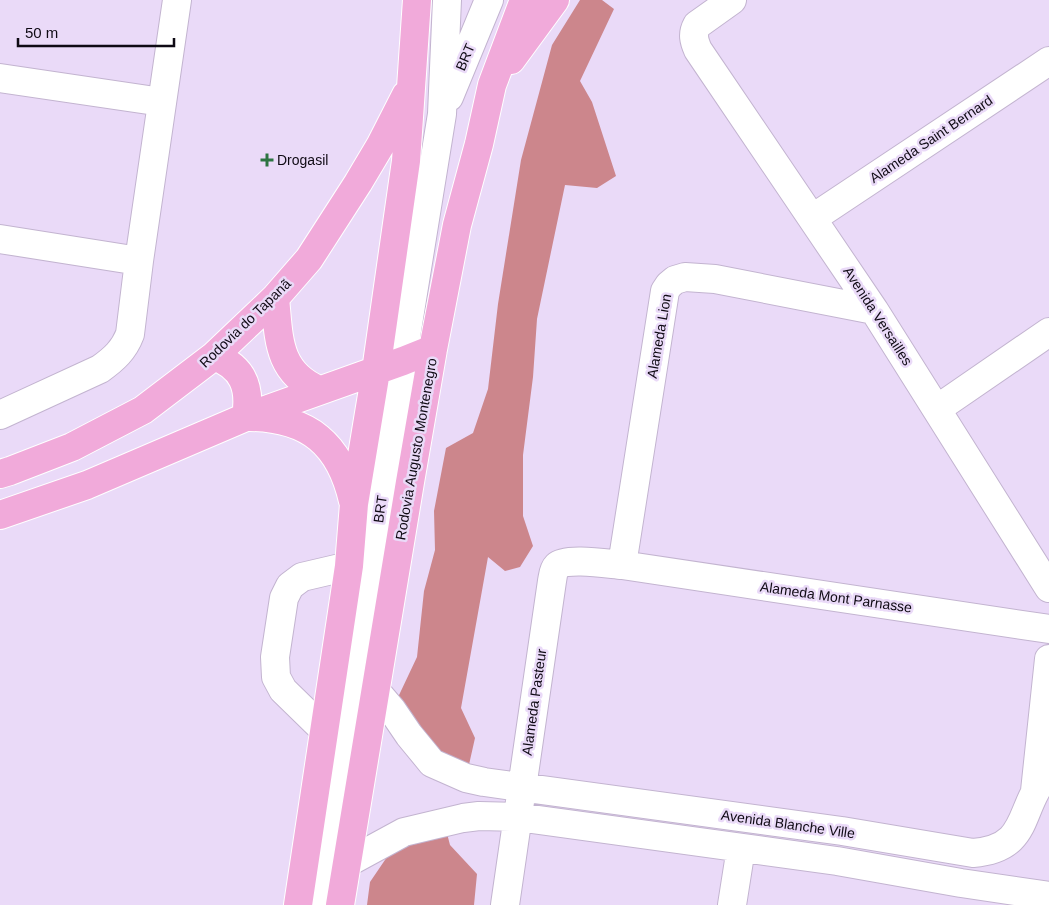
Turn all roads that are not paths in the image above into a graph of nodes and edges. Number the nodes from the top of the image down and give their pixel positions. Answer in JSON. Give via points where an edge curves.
{"nodes":[{"id":1,"x":177,"y":0,"type":"edge"},
{"id":2,"x":418,"y":0,"type":"edge"},
{"id":3,"x":447,"y":0,"type":"edge"},
{"id":4,"x":489,"y":0,"type":"edge"},
{"id":5,"x":524,"y":0,"type":"edge"},
{"id":6,"x":555,"y":0,"type":"edge"},
{"id":7,"x":732,"y":0,"type":"edge"},
{"id":8,"x":1049,"y":61,"type":"edge"},
{"id":9,"x":0,"y":78,"type":"edge"},
{"id":10,"x":492,"y":85,"type":"junction"},
{"id":11,"x":410,"y":87,"type":"junction"},
{"id":12,"x":162,"y":102,"type":"junction"},
{"id":13,"x":442,"y":114,"type":"junction"},
{"id":14,"x":813,"y":218,"type":"junction"},
{"id":15,"x":0,"y":239,"type":"edge"},
{"id":16,"x":138,"y":261,"type":"junction"},
{"id":17,"x":275,"y":298,"type":"junction"},
{"id":18,"x":874,"y":310,"type":"junction"},
{"id":19,"x":1049,"y":332,"type":"edge"},
{"id":20,"x":433,"y":349,"type":"junction"},
{"id":21,"x":214,"y":356,"type":"junction"},
{"id":22,"x":403,"y":361,"type":"junction"},
{"id":23,"x":376,"y":371,"type":"junction"},
{"id":24,"x":319,"y":390,"type":"junction"},
{"id":25,"x":937,"y":409,"type":"junction"},
{"id":26,"x":0,"y":415,"type":"edge"},
{"id":27,"x":246,"y":417,"type":"junction"},
{"id":28,"x":0,"y":474,"type":"edge"},
{"id":29,"x":354,"y":504,"type":"junction"},
{"id":30,"x":0,"y":515,"type":"edge"},
{"id":31,"x":622,"y":565,"type":"junction"},
{"id":32,"x":348,"y":566,"type":"junction"},
{"id":33,"x":1049,"y":588,"type":"edge"},
{"id":34,"x":1049,"y":629,"type":"edge"},
{"id":35,"x":1049,"y":659,"type":"edge"},
{"id":36,"x":375,"y":690,"type":"junction"},
{"id":37,"x":324,"y":730,"type":"junction"},
{"id":38,"x":484,"y":782,"type":"junction"},
{"id":39,"x":1042,"y":782,"type":"edge"},
{"id":40,"x":521,"y":788,"type":"junction"},
{"id":41,"x":479,"y":816,"type":"junction"},
{"id":42,"x":517,"y":817,"type":"junction"},
{"id":43,"x":842,"y":831,"type":"junction"},
{"id":44,"x":741,"y":848,"type":"junction"},
{"id":45,"x":837,"y":861,"type":"junction"},
{"id":46,"x":347,"y":863,"type":"junction"},
{"id":47,"x":959,"y":894,"type":"edge"},
{"id":48,"x":1049,"y":896,"type":"edge"},
{"id":49,"x":298,"y":905,"type":"edge"},
{"id":50,"x":322,"y":905,"type":"edge"},
{"id":51,"x":340,"y":905,"type":"edge"},
{"id":52,"x":505,"y":905,"type":"edge"},
{"id":53,"x":732,"y":905,"type":"edge"}],
"edges":[{"from":1,"to":12,"type":"street"},
{"from":2,"to":11,"type":"main road"},
{"from":3,"to":13,"type":"street","name":"BRT"},
{"from":4,"to":13,"type":"street","name":"BRT"},
{"from":5,"to":10,"type":"main road","name":"Rodovia Augusto Montenegro"},
{"from":6,"to":10,"type":"main road"},
{"from":7,"to":14,"type":"street","name":"Avenida Versailles","via":[[696,25],[694,39],[698,50]]},
{"from":8,"to":14,"type":"street","name":"Alameda Saint Bernard"},
{"from":9,"to":12,"type":"street"},
{"from":10,"to":20,"type":"main road","name":"Rodovia Augusto Montenegro","via":[[457,226]]},
{"from":11,"to":17,"type":"main road","name":"Rodovia do Tapanã","via":[[380,146],[333,223],[309,259]]},
{"from":11,"to":23,"type":"main road","via":[[406,161]]},
{"from":12,"to":16,"type":"street"},
{"from":13,"to":22,"type":"street","name":"BRT"},
{"from":14,"to":18,"type":"street","name":"Avenida Versailles"},
{"from":15,"to":16,"type":"street"},
{"from":16,"to":26,"type":"street","via":[[130,334],[121,352],[100,370]]},
{"from":17,"to":21,"type":"main road","name":"Rodovia do Tapanã"},
{"from":17,"to":24,"type":"main road","via":[[280,344],[286,362],[299,379]]},
{"from":18,"to":25,"type":"street","name":"Avenida Versailles"},
{"from":18,"to":31,"type":"street","name":"Alameda Lion","via":[[715,278],[685,277],[669,285],[665,291]]},
{"from":19,"to":25,"type":"street"},
{"from":20,"to":22,"type":"main road"},
{"from":20,"to":36,"type":"main road","name":"Rodovia Augusto Montenegro"},
{"from":21,"to":27,"type":"main road","via":[[234,367],[246,386],[249,402]]},
{"from":21,"to":28,"type":"main road","name":"Rodovia do Tapanã","via":[[143,410],[72,447]]},
{"from":22,"to":23,"type":"main road"},
{"from":22,"to":50,"type":"street","name":"BRT"},
{"from":23,"to":24,"type":"main road"},
{"from":23,"to":29,"type":"main road"},
{"from":24,"to":27,"type":"main road"},
{"from":25,"to":33,"type":"street","name":"Avenida Versailles"},
{"from":27,"to":29,"type":"main road","via":[[272,417],[297,424],[319,438],[340,464]]},
{"from":27,"to":30,"type":"main road","via":[[86,485]]},
{"from":29,"to":32,"type":"main road"},
{"from":31,"to":34,"type":"street","name":"Alameda Mont Parnasse"},
{"from":31,"to":40,"type":"street","name":"Alameda Pasteur","via":[[568,562],[554,568]]},
{"from":32,"to":37,"type":"main road"},
{"from":32,"to":37,"type":"street","via":[[302,577],[290,586],[284,598],[276,647],[276,677],[283,690]]},
{"from":35,"to":39,"type":"street","name":"Avenida Blanche Ville"},
{"from":36,"to":38,"type":"street","name":"Avenida Blanche Ville","via":[[432,763]]},
{"from":36,"to":46,"type":"main road","name":"Rodovia Augusto Montenegro"},
{"from":37,"to":49,"type":"main road"},
{"from":38,"to":40,"type":"street","name":"Avenida Blanche Ville"},
{"from":38,"to":41,"type":"street"},
{"from":39,"to":43,"type":"street","name":"Avenida Blanche Ville","via":[[1012,839],[988,852],[973,853]]},
{"from":40,"to":42,"type":"street","name":"Alameda Pasteur"},
{"from":40,"to":43,"type":"street","name":"Avenida Blanche Ville"},
{"from":41,"to":42,"type":"street"},
{"from":41,"to":46,"type":"street","via":[[404,832]]},
{"from":42,"to":44,"type":"street"},
{"from":42,"to":52,"type":"street","name":"Alameda Pasteur"},
{"from":43,"to":45,"type":"street"},
{"from":44,"to":45,"type":"street"},
{"from":44,"to":53,"type":"street"},
{"from":45,"to":47,"type":"street"},
{"from":46,"to":51,"type":"main road","name":"Rodovia Augusto Montenegro"},
{"from":47,"to":48,"type":"street"}]}
